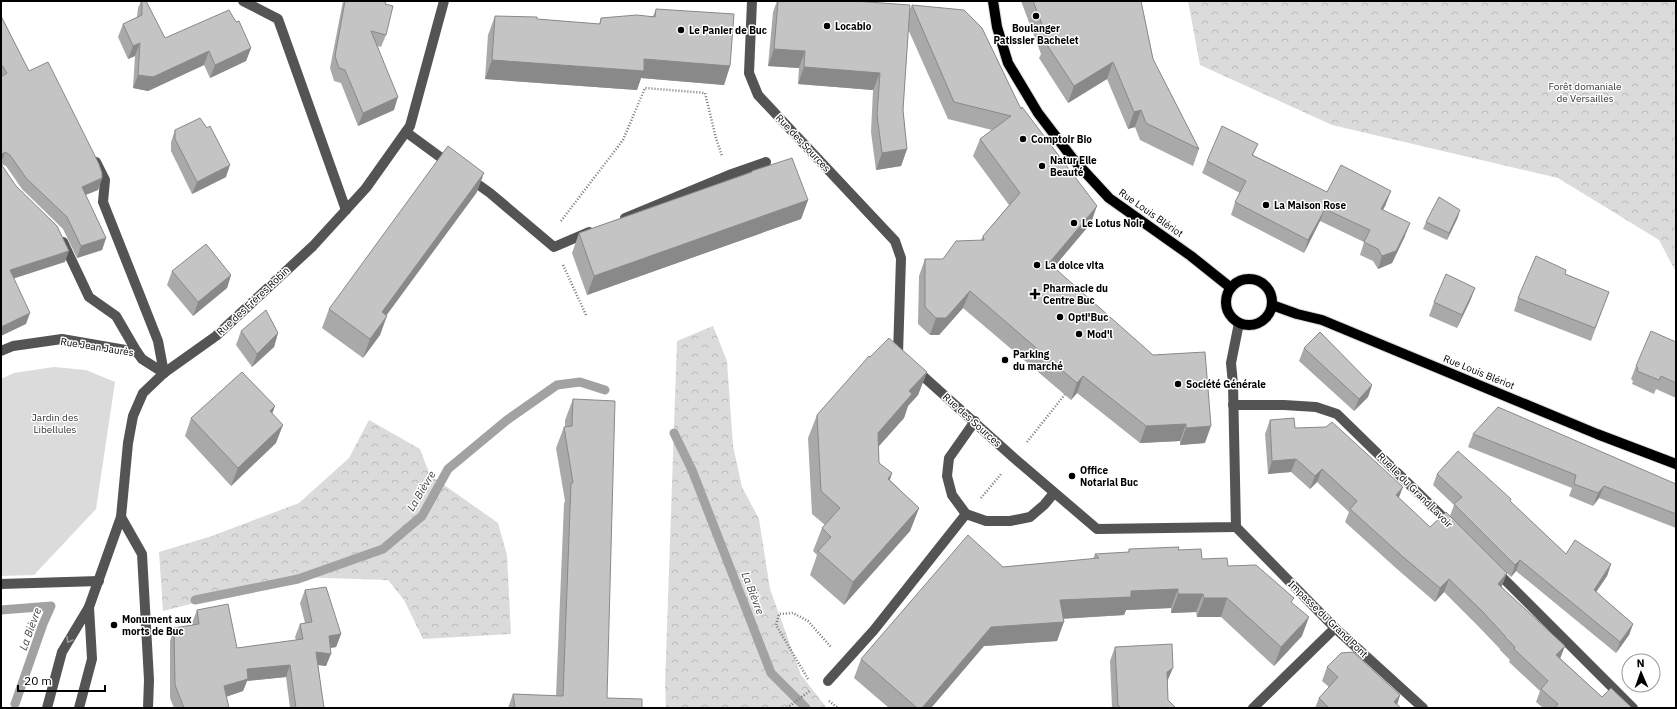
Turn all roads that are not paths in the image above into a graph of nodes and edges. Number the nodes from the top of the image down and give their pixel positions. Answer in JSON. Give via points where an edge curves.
{"nodes":[{"id":1,"x":243,"y":1,"type":"edge"},
{"id":2,"x":444,"y":1,"type":"edge"},
{"id":3,"x":752,"y":1,"type":"edge"},
{"id":4,"x":993,"y":1,"type":"edge"},
{"id":5,"x":406,"y":132,"type":"junction"},
{"id":6,"x":91,"y":153,"type":"edge"},
{"id":7,"x":766,"y":162,"type":"dead end"},
{"id":8,"x":346,"y":210,"type":"junction"},
{"id":9,"x":612,"y":223,"type":"edge"},
{"id":10,"x":598,"y":229,"type":"edge"},
{"id":11,"x":58,"y":233,"type":"edge"},
{"id":12,"x":1231,"y":288,"type":"junction"},
{"id":13,"x":1272,"y":305,"type":"junction"},
{"id":14,"x":1239,"y":323,"type":"junction"},
{"id":15,"x":1,"y":352,"type":"edge"},
{"id":16,"x":137,"y":352,"type":"junction"},
{"id":17,"x":164,"y":373,"type":"junction"},
{"id":18,"x":1233,"y":405,"type":"junction"},
{"id":19,"x":975,"y":421,"type":"junction"},
{"id":20,"x":1676,"y":464,"type":"edge"},
{"id":21,"x":1054,"y":493,"type":"junction"},
{"id":22,"x":966,"y":514,"type":"junction"},
{"id":23,"x":121,"y":517,"type":"junction"},
{"id":24,"x":1236,"y":527,"type":"junction"},
{"id":25,"x":1460,"y":534,"type":"edge"},
{"id":26,"x":1488,"y":562,"type":"edge"},
{"id":27,"x":99,"y":581,"type":"junction"},
{"id":28,"x":1,"y":584,"type":"edge"},
{"id":29,"x":89,"y":607,"type":"junction"},
{"id":30,"x":1335,"y":628,"type":"junction"},
{"id":31,"x":828,"y":681,"type":"dead end"},
{"id":32,"x":47,"y":708,"type":"edge"},
{"id":33,"x":79,"y":708,"type":"edge"},
{"id":34,"x":148,"y":708,"type":"edge"},
{"id":35,"x":1253,"y":708,"type":"edge"},
{"id":36,"x":1423,"y":708,"type":"edge"},
{"id":37,"x":1633,"y":708,"type":"edge"}],
"edges":[{"from":1,"to":8,"type":"street","via":[[278,19]]},
{"from":2,"to":5,"type":"street","name":"Rue des Frères Robin","via":[[410,126]]},
{"from":3,"to":19,"type":"street","name":"Rue des Sources","via":[[749,73],[758,95],[895,241],[901,258],[898,354]]},
{"from":4,"to":12,"type":"main road","name":"Rue Louis Blériot","via":[[997,27],[1008,63],[1038,113],[1073,159],[1110,198]]},
{"from":5,"to":8,"type":"street","name":"Rue des Frères Robin","via":[[366,188]]},
{"from":5,"to":10,"type":"street","via":[[490,193],[554,247]]},
{"from":6,"to":17,"type":"street","via":[[105,180],[103,202],[158,341]]},
{"from":7,"to":9,"type":"street"},
{"from":8,"to":17,"type":"street","name":"Rue des Frères Robin","via":[[313,246],[216,336]]},
{"from":11,"to":16,"type":"street","via":[[89,297],[116,316]]},
{"from":12,"to":13,"type":"main road","via":[[1238,282],[1255,281],[1268,291]]},
{"from":12,"to":14,"type":"main road","via":[[1227,295],[1228,312]]},
{"from":13,"to":14,"type":"main road","via":[[1262,321],[1255,324]]},
{"from":13,"to":20,"type":"main road","name":"Rue Louis Blériot","via":[[1322,320]]},
{"from":14,"to":18,"type":"street","via":[[1231,363]]},
{"from":15,"to":16,"type":"street","name":"Rue Jean Jaurès","via":[[12,346],[62,339]]},
{"from":16,"to":17,"type":"street","name":"Rue Jean Jaurès","via":[[142,359]]},
{"from":17,"to":23,"type":"street","name":"Rue des Frères Robin","via":[[143,393],[133,416]]},
{"from":18,"to":24,"type":"street"},
{"from":18,"to":25,"type":"street","name":"Ruelle du Grand Lavoir","via":[[1310,407],[1337,414]]},
{"from":19,"to":21,"type":"street","name":"Rue des Sources"},
{"from":19,"to":22,"type":"street","via":[[949,458],[947,476],[952,495]]},
{"from":21,"to":22,"type":"street","via":[[1030,517],[1010,522],[986,521]]},
{"from":21,"to":24,"type":"street","name":"Rue des Sources","via":[[1097,529]]},
{"from":22,"to":31,"type":"street","via":[[874,630]]},
{"from":23,"to":27,"type":"street","name":"Rue des Frères Robin"},
{"from":23,"to":34,"type":"street","via":[[142,554],[149,680]]},
{"from":24,"to":30,"type":"street","name":"Impasse du Grand Pont"},
{"from":26,"to":37,"type":"street"},
{"from":27,"to":28,"type":"street"},
{"from":27,"to":29,"type":"street","name":"Rue des Frères Robin"},
{"from":29,"to":32,"type":"street","name":"Rue des Frères Robin","one_way":true,"via":[[62,652]]},
{"from":29,"to":33,"type":"street","name":"Rue des Frères Robin","via":[[92,659]]},
{"from":30,"to":35,"type":"street"},
{"from":30,"to":36,"type":"street","name":"Impasse du Grand Pont"}]}
